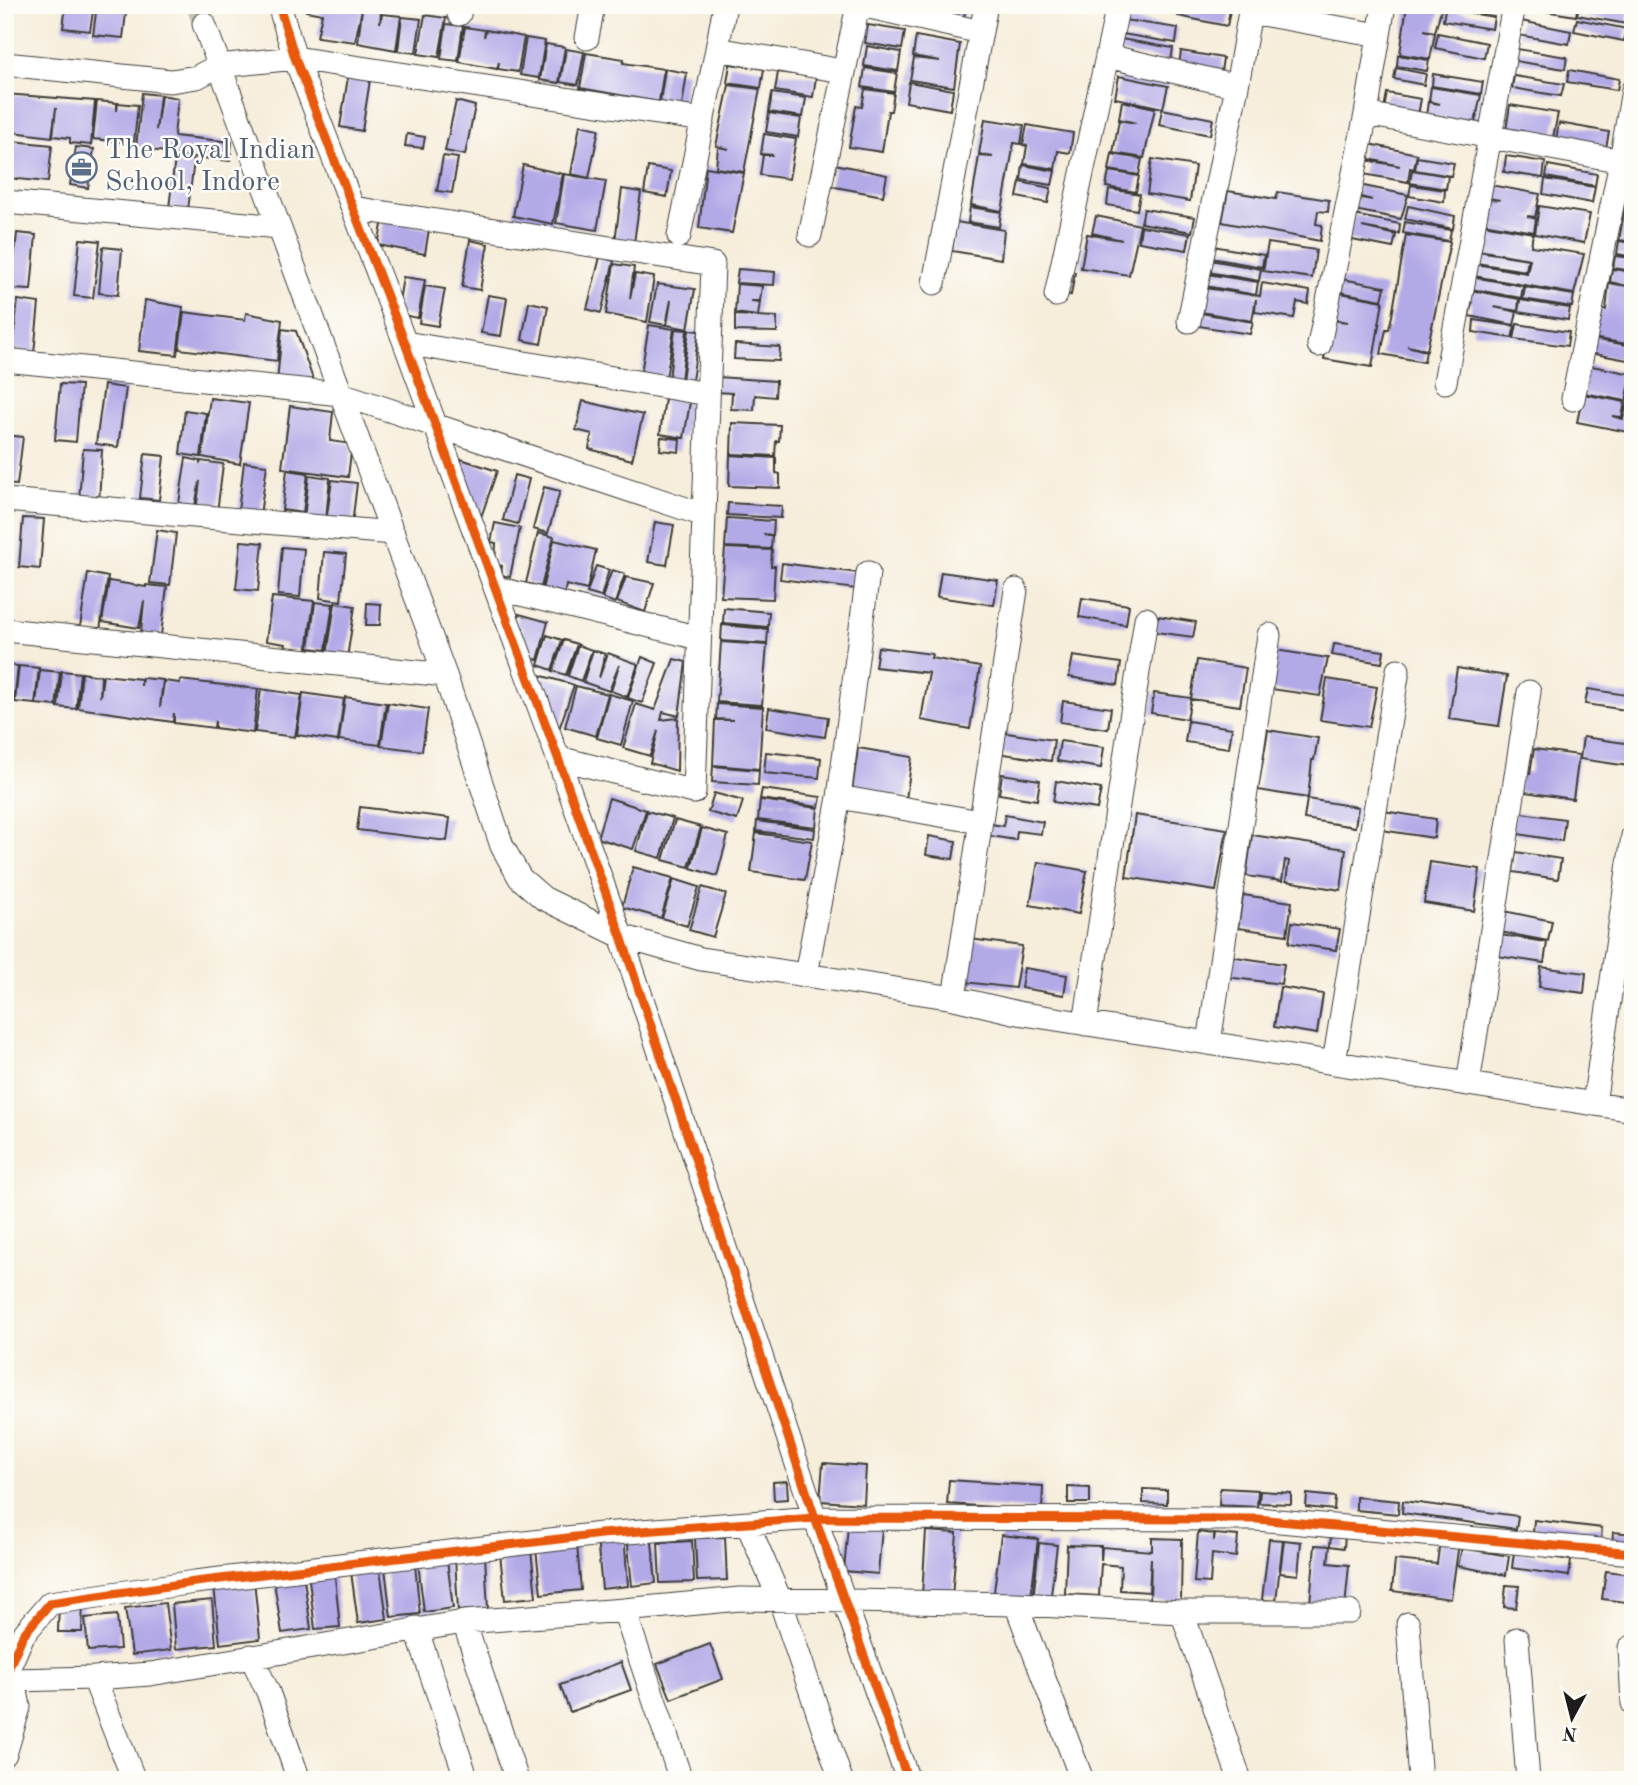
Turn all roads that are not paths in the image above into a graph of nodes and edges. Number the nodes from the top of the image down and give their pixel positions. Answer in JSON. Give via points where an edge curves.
{"nodes":[{"id":1,"x":279,"y":5,"type":"edge"},
{"id":2,"x":593,"y":5,"type":"edge"},
{"id":3,"x":725,"y":5,"type":"edge"},
{"id":4,"x":860,"y":5,"type":"edge"},
{"id":5,"x":986,"y":5,"type":"edge"},
{"id":6,"x":1118,"y":5,"type":"edge"},
{"id":7,"x":1384,"y":5,"type":"edge"},
{"id":8,"x":1514,"y":5,"type":"edge"},
{"id":9,"x":1250,"y":9,"type":"edge"},
{"id":10,"x":204,"y":24,"type":"tunnel mouth"},
{"id":11,"x":981,"y":32,"type":"junction"},
{"id":12,"x":1379,"y":35,"type":"junction"},
{"id":13,"x":587,"y":38,"type":"dead end"},
{"id":14,"x":717,"y":50,"type":"junction"},
{"id":15,"x":1107,"y":56,"type":"junction"},
{"id":16,"x":295,"y":58,"type":"junction"},
{"id":17,"x":5,"y":64,"type":"edge"},
{"id":18,"x":218,"y":66,"type":"junction"},
{"id":19,"x":842,"y":71,"type":"junction"},
{"id":20,"x":1237,"y":86,"type":"junction"},
{"id":21,"x":1633,"y":90,"type":"edge"},
{"id":22,"x":1366,"y":114,"type":"junction"},
{"id":23,"x":704,"y":120,"type":"junction"},
{"id":24,"x":1488,"y":135,"type":"junction"},
{"id":25,"x":1627,"y":162,"type":"edge"},
{"id":26,"x":5,"y":202,"type":"edge"},
{"id":27,"x":354,"y":208,"type":"junction"},
{"id":28,"x":279,"y":227,"type":"junction"},
{"id":29,"x":810,"y":235,"type":"dead end"},
{"id":30,"x":679,"y":236,"type":"dead end"},
{"id":31,"x":934,"y":283,"type":"dead end"},
{"id":32,"x":1056,"y":295,"type":"dead end"},
{"id":33,"x":1189,"y":321,"type":"dead end"},
{"id":34,"x":405,"y":343,"type":"junction"},
{"id":35,"x":1319,"y":345,"type":"dead end"},
{"id":36,"x":5,"y":360,"type":"edge"},
{"id":37,"x":1445,"y":382,"type":"dead end"},
{"id":38,"x":341,"y":394,"type":"junction"},
{"id":39,"x":708,"y":394,"type":"junction"},
{"id":40,"x":1573,"y":398,"type":"dead end"},
{"id":41,"x":436,"y":428,"type":"junction"},
{"id":42,"x":5,"y":500,"type":"edge"},
{"id":43,"x":704,"y":515,"type":"junction"},
{"id":44,"x":393,"y":533,"type":"junction"},
{"id":45,"x":868,"y":573,"type":"dead end"},
{"id":46,"x":496,"y":588,"type":"junction"},
{"id":47,"x":1016,"y":590,"type":"dead end"},
{"id":48,"x":1146,"y":619,"type":"dead end"},
{"id":49,"x":5,"y":630,"type":"edge"},
{"id":50,"x":1269,"y":635,"type":"dead end"},
{"id":51,"x":699,"y":638,"type":"junction"},
{"id":52,"x":1398,"y":670,"type":"dead end"},
{"id":53,"x":445,"y":674,"type":"junction"},
{"id":54,"x":1530,"y":692,"type":"dead end"},
{"id":55,"x":558,"y":758,"type":"junction"},
{"id":56,"x":839,"y":797,"type":"junction"},
{"id":57,"x":980,"y":822,"type":"junction"},
{"id":58,"x":1633,"y":836,"type":"edge"},
{"id":59,"x":621,"y":936,"type":"junction"},
{"id":60,"x":806,"y":975,"type":"junction"},
{"id":61,"x":954,"y":998,"type":"junction"},
{"id":62,"x":1085,"y":1024,"type":"junction"},
{"id":63,"x":1209,"y":1043,"type":"junction"},
{"id":64,"x":1334,"y":1063,"type":"junction"},
{"id":65,"x":1468,"y":1084,"type":"junction"},
{"id":66,"x":1594,"y":1104,"type":"junction"},
{"id":67,"x":1633,"y":1110,"type":"edge"},
{"id":68,"x":816,"y":1518,"type":"junction"},
{"id":69,"x":748,"y":1525,"type":"junction"},
{"id":70,"x":1633,"y":1553,"type":"edge"},
{"id":71,"x":780,"y":1600,"type":"junction"},
{"id":72,"x":844,"y":1600,"type":"junction"},
{"id":73,"x":1016,"y":1604,"type":"junction"},
{"id":74,"x":624,"y":1610,"type":"junction"},
{"id":75,"x":1182,"y":1612,"type":"junction"},
{"id":76,"x":1349,"y":1612,"type":"dead end"},
{"id":77,"x":464,"y":1622,"type":"junction"},
{"id":78,"x":1408,"y":1624,"type":"dead end"},
{"id":79,"x":415,"y":1628,"type":"junction"},
{"id":80,"x":1517,"y":1639,"type":"dead end"},
{"id":81,"x":1630,"y":1648,"type":"dead end"},
{"id":82,"x":251,"y":1656,"type":"junction"},
{"id":83,"x":8,"y":1676,"type":"edge"},
{"id":84,"x":94,"y":1678,"type":"junction"},
{"id":85,"x":1633,"y":1703,"type":"edge"},
{"id":86,"x":5,"y":1754,"type":"edge"},
{"id":87,"x":134,"y":1780,"type":"edge"},
{"id":88,"x":299,"y":1780,"type":"edge"},
{"id":89,"x":467,"y":1780,"type":"edge"},
{"id":90,"x":517,"y":1780,"type":"edge"},
{"id":91,"x":681,"y":1780,"type":"edge"},
{"id":92,"x":841,"y":1780,"type":"edge"},
{"id":93,"x":908,"y":1780,"type":"edge"},
{"id":94,"x":1082,"y":1780,"type":"edge"},
{"id":95,"x":1240,"y":1780,"type":"edge"},
{"id":96,"x":1420,"y":1780,"type":"edge"},
{"id":97,"x":1528,"y":1780,"type":"edge"}],
"edges":[{"from":1,"to":16,"type":"street"},
{"from":2,"to":13,"type":"street"},
{"from":3,"to":14,"type":"street"},
{"from":4,"to":11,"type":"street"},
{"from":4,"to":19,"type":"street"},
{"from":5,"to":11,"type":"street"},
{"from":6,"to":15,"type":"street"},
{"from":7,"to":12,"type":"street"},
{"from":8,"to":24,"type":"street"},
{"from":9,"to":12,"type":"street"},
{"from":9,"to":20,"type":"street"},
{"from":10,"to":18,"type":"street"},
{"from":11,"to":31,"type":"street"},
{"from":12,"to":22,"type":"street"},
{"from":14,"to":19,"type":"street"},
{"from":14,"to":23,"type":"street"},
{"from":15,"to":20,"type":"street"},
{"from":15,"to":32,"type":"street"},
{"from":16,"to":18,"type":"street"},
{"from":16,"to":23,"type":"street"},
{"from":16,"to":27,"type":"street"},
{"from":17,"to":18,"type":"street","via":[[171,82],[197,77]]},
{"from":18,"to":28,"type":"street"},
{"from":19,"to":29,"type":"street"},
{"from":20,"to":33,"type":"street"},
{"from":21,"to":25,"type":"street"},
{"from":22,"to":24,"type":"street"},
{"from":22,"to":35,"type":"street"},
{"from":23,"to":30,"type":"street"},
{"from":24,"to":25,"type":"street"},
{"from":24,"to":37,"type":"street"},
{"from":25,"to":40,"type":"street"},
{"from":26,"to":28,"type":"street"},
{"from":27,"to":34,"type":"street"},
{"from":27,"to":39,"type":"street","via":[[713,264]]},
{"from":28,"to":38,"type":"street"},
{"from":34,"to":39,"type":"street"},
{"from":34,"to":41,"type":"street"},
{"from":36,"to":38,"type":"street"},
{"from":38,"to":41,"type":"street"},
{"from":38,"to":44,"type":"street"},
{"from":39,"to":43,"type":"street"},
{"from":41,"to":43,"type":"street"},
{"from":41,"to":46,"type":"street"},
{"from":42,"to":44,"type":"street"},
{"from":43,"to":51,"type":"street"},
{"from":44,"to":53,"type":"street"},
{"from":45,"to":56,"type":"street"},
{"from":46,"to":51,"type":"street"},
{"from":46,"to":55,"type":"street"},
{"from":47,"to":57,"type":"street"},
{"from":48,"to":62,"type":"street"},
{"from":49,"to":53,"type":"street"},
{"from":50,"to":63,"type":"street"},
{"from":51,"to":55,"type":"street","via":[[694,792]]},
{"from":52,"to":64,"type":"street"},
{"from":53,"to":59,"type":"street","via":[[502,846],[520,878],[543,898]]},
{"from":54,"to":65,"type":"street"},
{"from":55,"to":59,"type":"street"},
{"from":56,"to":57,"type":"street"},
{"from":56,"to":60,"type":"street"},
{"from":57,"to":61,"type":"street"},
{"from":58,"to":66,"type":"street"},
{"from":59,"to":60,"type":"street","via":[[701,959]]},
{"from":59,"to":68,"type":"street"},
{"from":60,"to":61,"type":"street"},
{"from":61,"to":62,"type":"street"},
{"from":62,"to":63,"type":"street"},
{"from":63,"to":64,"type":"street"},
{"from":64,"to":65,"type":"street"},
{"from":65,"to":66,"type":"street"},
{"from":66,"to":67,"type":"street"},
{"from":68,"to":69,"type":"street"},
{"from":68,"to":70,"type":"street","via":[[1257,1519]]},
{"from":68,"to":72,"type":"street"},
{"from":69,"to":71,"type":"street"},
{"from":69,"to":83,"type":"street","via":[[600,1534],[50,1603],[23,1635]]},
{"from":71,"to":72,"type":"street"},
{"from":71,"to":74,"type":"street","via":[[740,1599]]},
{"from":71,"to":92,"type":"street"},
{"from":72,"to":73,"type":"street"},
{"from":72,"to":93,"type":"street"},
{"from":73,"to":75,"type":"street"},
{"from":73,"to":94,"type":"street"},
{"from":74,"to":77,"type":"street"},
{"from":74,"to":91,"type":"street"},
{"from":75,"to":76,"type":"street"},
{"from":75,"to":95,"type":"street"},
{"from":77,"to":79,"type":"street"},
{"from":77,"to":90,"type":"street"},
{"from":78,"to":96,"type":"street"},
{"from":79,"to":82,"type":"street"},
{"from":79,"to":89,"type":"street"},
{"from":80,"to":97,"type":"street"},
{"from":81,"to":85,"type":"street"},
{"from":82,"to":84,"type":"street","via":[[150,1674]]},
{"from":82,"to":88,"type":"street"},
{"from":83,"to":84,"type":"street"},
{"from":83,"to":86,"type":"street","via":[[19,1707]]},
{"from":84,"to":87,"type":"street"}]}
